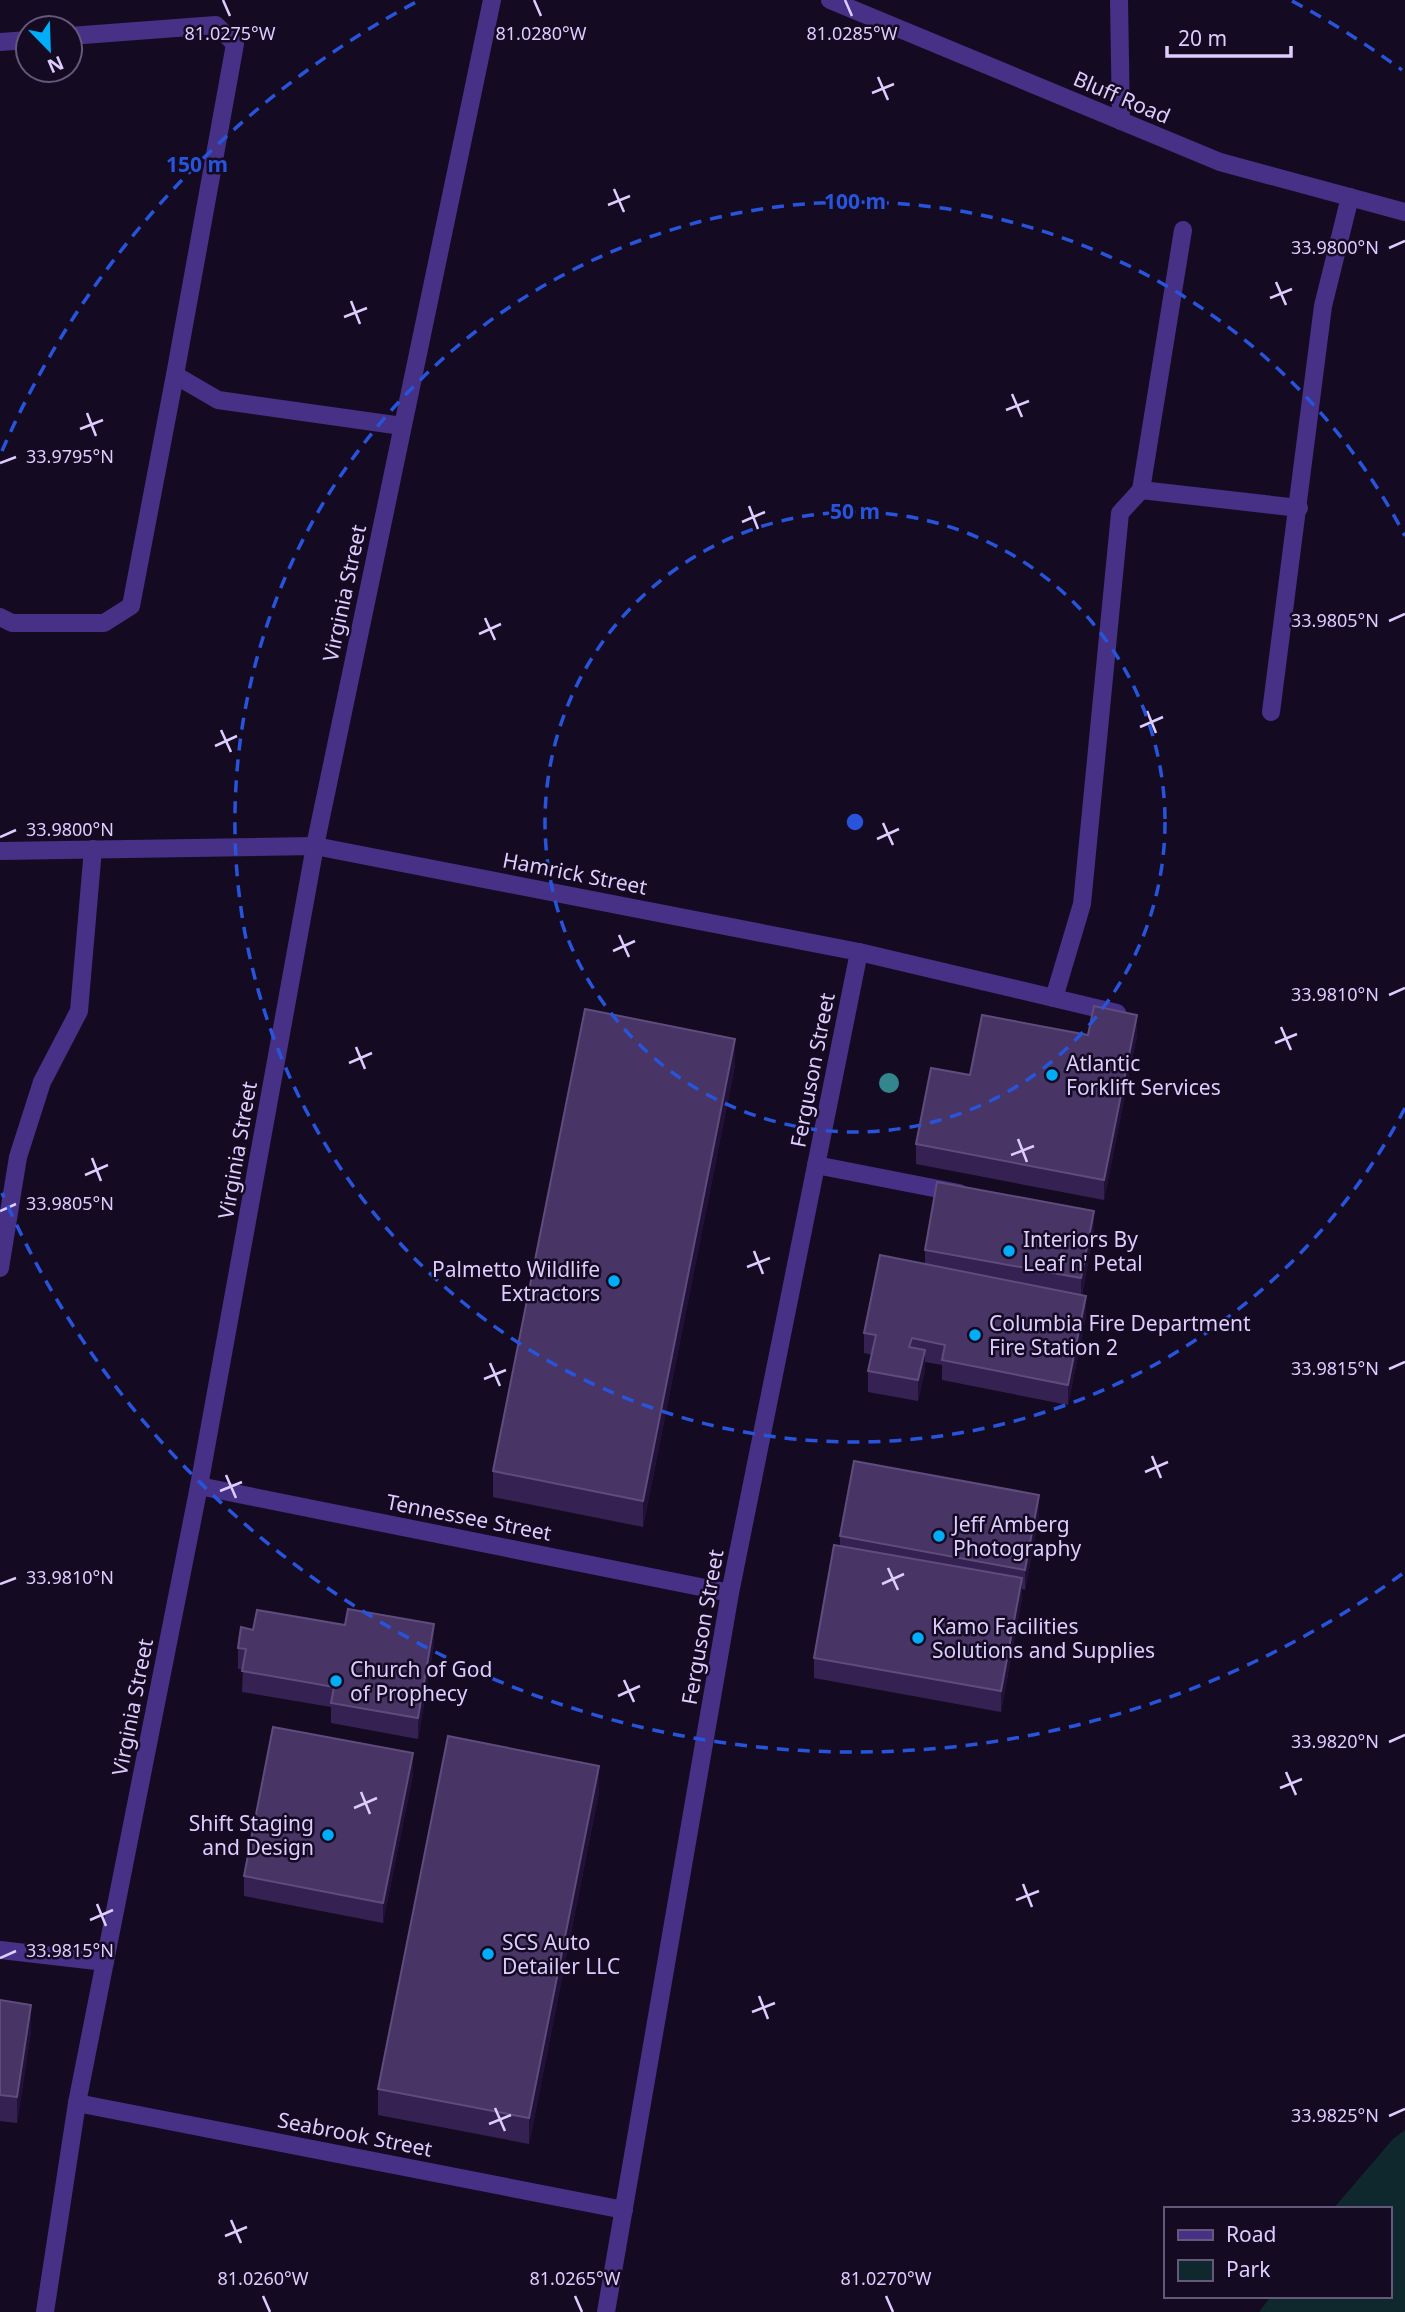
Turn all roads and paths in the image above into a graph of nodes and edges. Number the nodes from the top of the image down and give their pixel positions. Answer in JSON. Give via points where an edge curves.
{"nodes":[{"id":1,"x":492,"y":0,"type":"edge"},
{"id":2,"x":830,"y":0,"type":"edge"},
{"id":3,"x":1119,"y":0,"type":"edge"},
{"id":4,"x":84,"y":35,"type":"edge"},
{"id":5,"x":1121,"y":121,"type":"junction"},
{"id":6,"x":1350,"y":197,"type":"junction"},
{"id":7,"x":1405,"y":212,"type":"edge"},
{"id":8,"x":1183,"y":230,"type":"dead end"},
{"id":9,"x":175,"y":375,"type":"junction"},
{"id":10,"x":402,"y":426,"type":"junction"},
{"id":11,"x":1141,"y":491,"type":"junction"},
{"id":12,"x":1299,"y":509,"type":"junction"},
{"id":13,"x":0,"y":617,"type":"edge"},
{"id":14,"x":1271,"y":712,"type":"dead end"},
{"id":15,"x":314,"y":846,"type":"junction"},
{"id":16,"x":93,"y":849,"type":"junction"},
{"id":17,"x":0,"y":850,"type":"edge"},
{"id":18,"x":859,"y":952,"type":"junction"},
{"id":19,"x":1054,"y":998,"type":"junction"},
{"id":20,"x":1133,"y":1017,"type":"edge"},
{"id":21,"x":816,"y":1165,"type":"junction"},
{"id":22,"x":978,"y":1197,"type":"edge"},
{"id":23,"x":0,"y":1268,"type":"edge"},
{"id":24,"x":199,"y":1486,"type":"junction"},
{"id":25,"x":730,"y":1593,"type":"junction"},
{"id":26,"x":0,"y":1951,"type":"edge"},
{"id":27,"x":105,"y":1962,"type":"junction"},
{"id":28,"x":77,"y":2103,"type":"junction"},
{"id":29,"x":624,"y":2210,"type":"junction"},
{"id":30,"x":45,"y":2312,"type":"edge"},
{"id":31,"x":606,"y":2312,"type":"edge"}],
"edges":[{"from":1,"to":10,"type":"street","name":"Virginia Street"},
{"from":2,"to":5,"type":"street","name":"Bluff Road"},
{"from":3,"to":5,"type":"street"},
{"from":4,"to":9,"type":"street","via":[[216,25],[234,44]]},
{"from":5,"to":6,"type":"street","name":"Bluff Road","via":[[1220,162]]},
{"from":6,"to":7,"type":"street","name":"Bluff Road"},
{"from":6,"to":12,"type":"street","via":[[1323,306]]},
{"from":8,"to":11,"type":"street"},
{"from":9,"to":10,"type":"street","via":[[218,400]]},
{"from":9,"to":13,"type":"street","via":[[131,606],[104,622],[12,623]]},
{"from":10,"to":15,"type":"street","name":"Virginia Street"},
{"from":11,"to":12,"type":"street"},
{"from":11,"to":19,"type":"street","via":[[1120,513],[1082,904]]},
{"from":12,"to":14,"type":"street"},
{"from":15,"to":16,"type":"street","name":"Hamrick Street"},
{"from":15,"to":18,"type":"street","name":"Hamrick Street"},
{"from":15,"to":24,"type":"street","name":"Virginia Street"},
{"from":16,"to":17,"type":"street","name":"Hamrick Street"},
{"from":16,"to":23,"type":"street","via":[[79,1011],[42,1082],[18,1157]]},
{"from":18,"to":19,"type":"street","name":"Hamrick Street"},
{"from":18,"to":21,"type":"street","name":"Ferguson Street"},
{"from":19,"to":20,"type":"street","name":"Hamrick Street"},
{"from":21,"to":22,"type":"street"},
{"from":21,"to":25,"type":"street","name":"Ferguson Street"},
{"from":24,"to":25,"type":"street","name":"Tennessee Street"},
{"from":24,"to":27,"type":"street","name":"Virginia Street"},
{"from":25,"to":29,"type":"street","name":"Ferguson Street"},
{"from":26,"to":27,"type":"street"},
{"from":27,"to":28,"type":"street","name":"Virginia Street"},
{"from":28,"to":29,"type":"street","name":"Seabrook Street"},
{"from":28,"to":30,"type":"street","name":"Virginia Street"},
{"from":29,"to":31,"type":"street","name":"Ferguson Street"}]}
